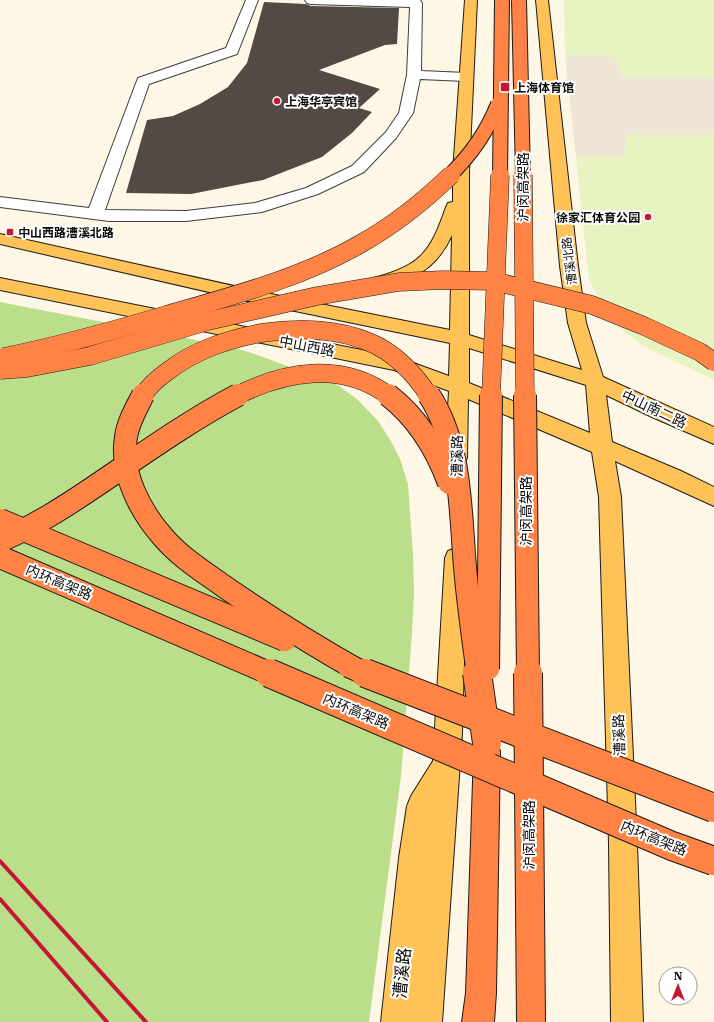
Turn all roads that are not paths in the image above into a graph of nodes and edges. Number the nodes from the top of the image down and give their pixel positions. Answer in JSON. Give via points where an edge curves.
{"nodes":[{"id":1,"x":252,"y":0,"type":"edge"},
{"id":2,"x":311,"y":0,"type":"edge"},
{"id":3,"x":471,"y":0,"type":"edge"},
{"id":4,"x":502,"y":0,"type":"edge"},
{"id":5,"x":519,"y":0,"type":"edge"},
{"id":6,"x":542,"y":0,"type":"edge"},
{"id":7,"x":414,"y":75,"type":"junction"},
{"id":8,"x":466,"y":78,"type":"junction"},
{"id":9,"x":502,"y":91,"type":"junction"},
{"id":10,"x":461,"y":172,"type":"junction"},
{"id":11,"x":0,"y":202,"type":"edge"},
{"id":12,"x":95,"y":214,"type":"junction"},
{"id":13,"x":0,"y":239,"type":"edge"},
{"id":14,"x":0,"y":284,"type":"edge"},
{"id":15,"x":261,"y":298,"type":"junction"},
{"id":16,"x":458,"y":338,"type":"junction"},
{"id":17,"x":0,"y":358,"type":"edge"},
{"id":18,"x":714,"y":362,"type":"edge"},
{"id":19,"x":0,"y":370,"type":"edge"},
{"id":20,"x":594,"y":381,"type":"junction"},
{"id":21,"x":459,"y":387,"type":"junction"},
{"id":22,"x":714,"y":436,"type":"edge"},
{"id":23,"x":602,"y":448,"type":"junction"},
{"id":24,"x":714,"y":497,"type":"edge"},
{"id":25,"x":0,"y":520,"type":"edge"},
{"id":26,"x":461,"y":532,"type":"junction"},
{"id":27,"x":0,"y":541,"type":"edge"},
{"id":28,"x":0,"y":557,"type":"edge"},
{"id":29,"x":361,"y":672,"type":"junction"},
{"id":30,"x":487,"y":743,"type":"junction"},
{"id":31,"x":446,"y":765,"type":"junction"},
{"id":32,"x":714,"y":808,"type":"edge"},
{"id":33,"x":714,"y":861,"type":"edge"},
{"id":34,"x":480,"y":1012,"type":"edge"},
{"id":35,"x":532,"y":1019,"type":"edge"},
{"id":36,"x":397,"y":1022,"type":"edge"},
{"id":37,"x":426,"y":1022,"type":"edge"},
{"id":38,"x":627,"y":1022,"type":"edge"}],
"edges":[{"from":1,"to":12,"type":"lane","via":[[232,51],[143,80]]},
{"from":2,"to":7,"type":"lane","via":[[416,3]]},
{"from":3,"to":8,"type":"main road"},
{"from":4,"to":9,"type":"highway","bridge":true},
{"from":5,"to":35,"type":"highway","name":"沪闵高架路","bridge":true,"via":[[523,145]]},
{"from":6,"to":20,"type":"main road","name":"漕溪北路","via":[[573,294],[577,323]]},
{"from":7,"to":8,"type":"lane"},
{"from":7,"to":12,"type":"lane","via":[[406,113],[391,135],[358,169],[312,191],[256,208],[186,216]]},
{"from":8,"to":10,"type":"main road"},
{"from":9,"to":17,"type":"highway","bridge":true,"via":[[492,120],[480,142],[464,161],[411,210],[385,230],[351,250],[313,268],[198,305],[24,354]]},
{"from":9,"to":30,"type":"highway","bridge":true,"via":[[490,434]]},
{"from":10,"to":15,"type":"main road","via":[[444,236],[422,265],[391,280],[360,287]]},
{"from":10,"to":16,"type":"main road"},
{"from":11,"to":12,"type":"lane"},
{"from":13,"to":15,"type":"main road"},
{"from":14,"to":21,"type":"main road","name":"中山西路","via":[[397,364]]},
{"from":15,"to":16,"type":"main road"},
{"from":16,"to":20,"type":"main road"},
{"from":16,"to":21,"type":"main road"},
{"from":18,"to":19,"type":"highway","bridge":true,"via":[[700,352],[592,305],[492,281],[443,280],[399,282],[317,296],[208,321],[90,356],[27,368]]},
{"from":20,"to":22,"type":"main road","name":"中山南二路"},
{"from":20,"to":23,"type":"main road","name":"漕溪北路"},
{"from":21,"to":23,"type":"main road","name":"中山西路"},
{"from":21,"to":31,"type":"main road","name":"漕溪路","via":[[456,576]]},
{"from":23,"to":24,"type":"main road"},
{"from":23,"to":38,"type":"main road","name":"漕溪路","via":[[610,497]]},
{"from":25,"to":29,"type":"highway","bridge":true},
{"from":26,"to":27,"type":"highway","bridge":true,"via":[[446,473],[421,428],[382,391],[357,379],[327,373],[293,375],[260,385],[230,399],[54,514]]},
{"from":26,"to":29,"type":"highway","bridge":true,"via":[[456,464],[446,430],[433,403],[417,379],[394,357],[374,344],[347,335],[315,330],[280,330],[248,335],[210,346],[174,365],[149,387],[132,416],[124,440],[127,475],[142,508],[168,543],[251,606]]},
{"from":26,"to":30,"type":"highway","bridge":true,"via":[[468,606]]},
{"from":28,"to":33,"type":"highway","name":"内环高架路","bridge":true,"via":[[672,846]]},
{"from":29,"to":32,"type":"highway","bridge":true},
{"from":30,"to":34,"type":"highway"},
{"from":31,"to":36,"type":"main road","name":"漕溪路","via":[[421,806],[413,858]]},
{"from":31,"to":37,"type":"main road","name":"漕溪路"}]}
